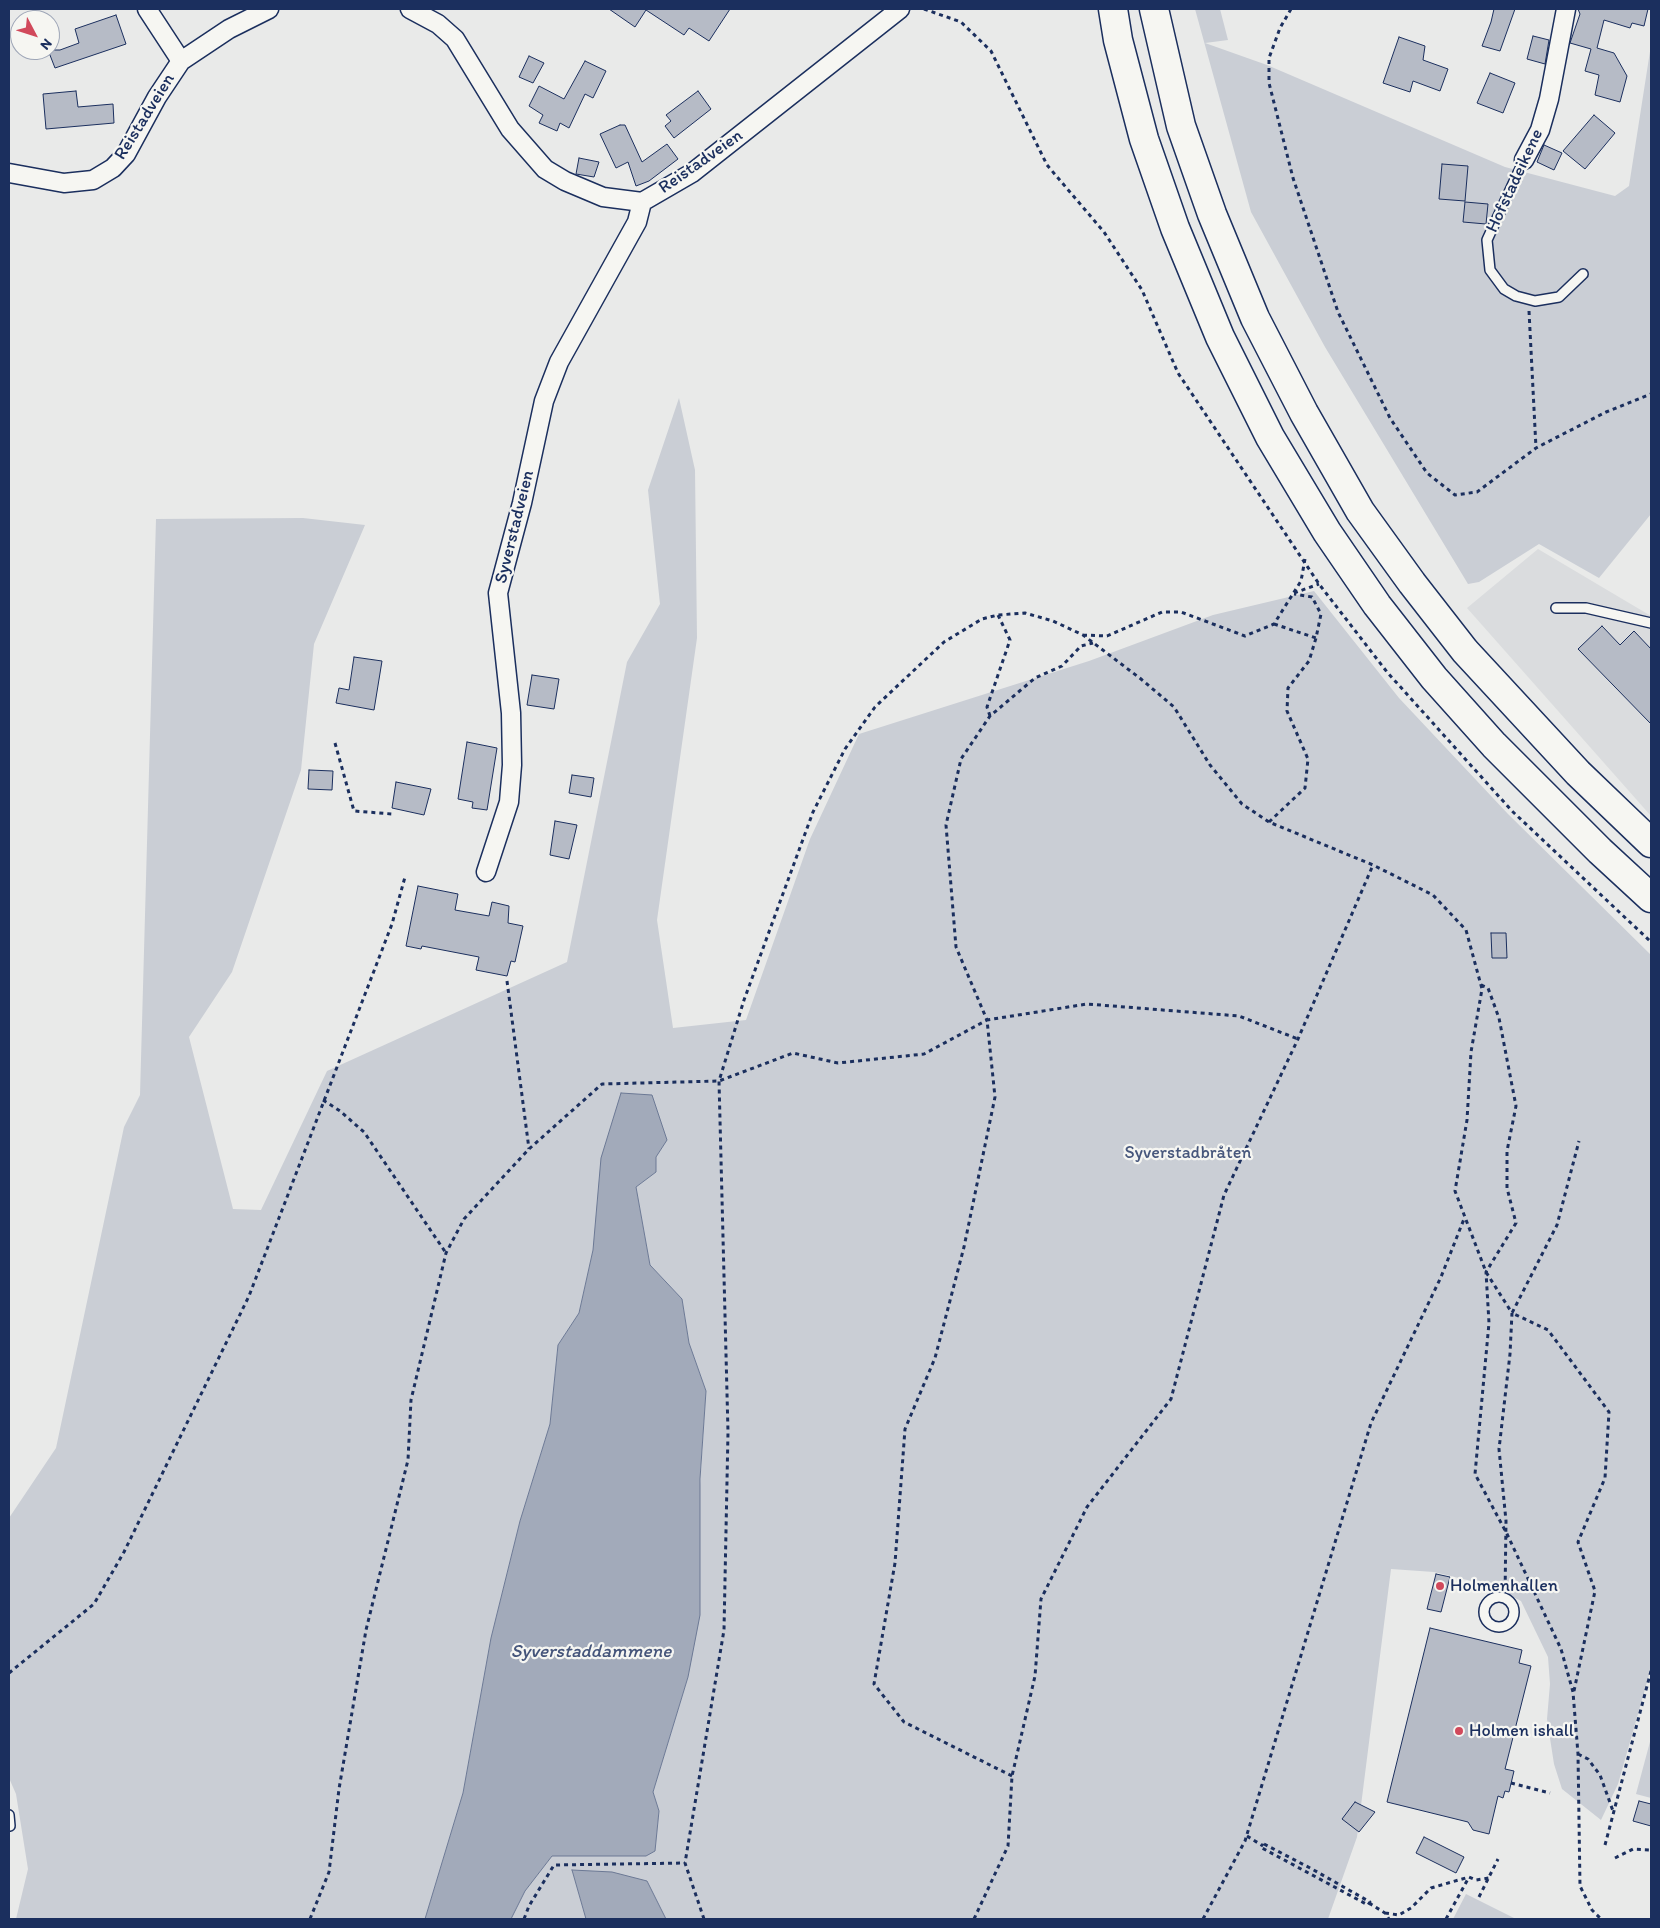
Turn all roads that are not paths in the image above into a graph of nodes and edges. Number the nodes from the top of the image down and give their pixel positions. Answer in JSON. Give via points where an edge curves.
{"nodes":[{"id":1,"x":147,"y":9,"type":"edge"},
{"id":2,"x":268,"y":9,"type":"edge"},
{"id":3,"x":410,"y":9,"type":"edge"},
{"id":4,"x":1112,"y":9,"type":"edge"},
{"id":5,"x":1154,"y":9,"type":"edge"},
{"id":6,"x":1566,"y":9,"type":"edge"},
{"id":7,"x":890,"y":11,"type":"edge"},
{"id":8,"x":181,"y":61,"type":"junction"},
{"id":9,"x":1524,"y":160,"type":"joint"},
{"id":10,"x":9,"y":173,"type":"edge"},
{"id":11,"x":642,"y":202,"type":"junction"},
{"id":12,"x":1583,"y":274,"type":"dead end"},
{"id":13,"x":1556,"y":608,"type":"dead end"},
{"id":14,"x":1651,"y":623,"type":"edge"},
{"id":15,"x":1651,"y":843,"type":"edge"},
{"id":16,"x":486,"y":872,"type":"dead end"},
{"id":17,"x":1651,"y":898,"type":"edge"},
{"id":18,"x":9,"y":1816,"type":"edge"},
{"id":19,"x":10,"y":1826,"type":"edge"}],
"edges":[{"from":1,"to":8,"type":"street"},
{"from":2,"to":8,"type":"street","name":"Reistadveien","via":[[229,29]]},
{"from":3,"to":11,"type":"street","name":"Reistadveien","via":[[438,24],[455,39],[510,129],[545,169],[603,197]]},
{"from":4,"to":17,"type":"highway","via":[[1144,139],[1175,228],[1220,337],[1270,436],[1327,532],[1377,605],[1434,678],[1494,745],[1593,845]]},
{"from":5,"to":15,"type":"highway","via":[[1181,126],[1212,214],[1255,318],[1360,511],[1465,651],[1522,716]]},
{"from":6,"to":9,"type":"street","name":"Hofstadeikene","via":[[1542,122]]},
{"from":7,"to":11,"type":"street","name":"Reistadveien","via":[[692,173]]},
{"from":8,"to":10,"type":"street","name":"Reistadveien","via":[[126,154],[113,168],[93,180],[64,183]]},
{"from":9,"to":12,"type":"lane","name":"Hofstadeikene","via":[[1487,240],[1488,262],[1494,276],[1504,289],[1516,296],[1545,301],[1559,297]]},
{"from":11,"to":16,"type":"street","name":"Syverstadveien","via":[[637,222],[559,362],[544,401],[498,593],[511,713],[512,765],[509,802]]},
{"from":13,"to":14,"type":"lane","via":[[1586,608]]},
{"from":18,"to":19,"type":"lane"}]}
